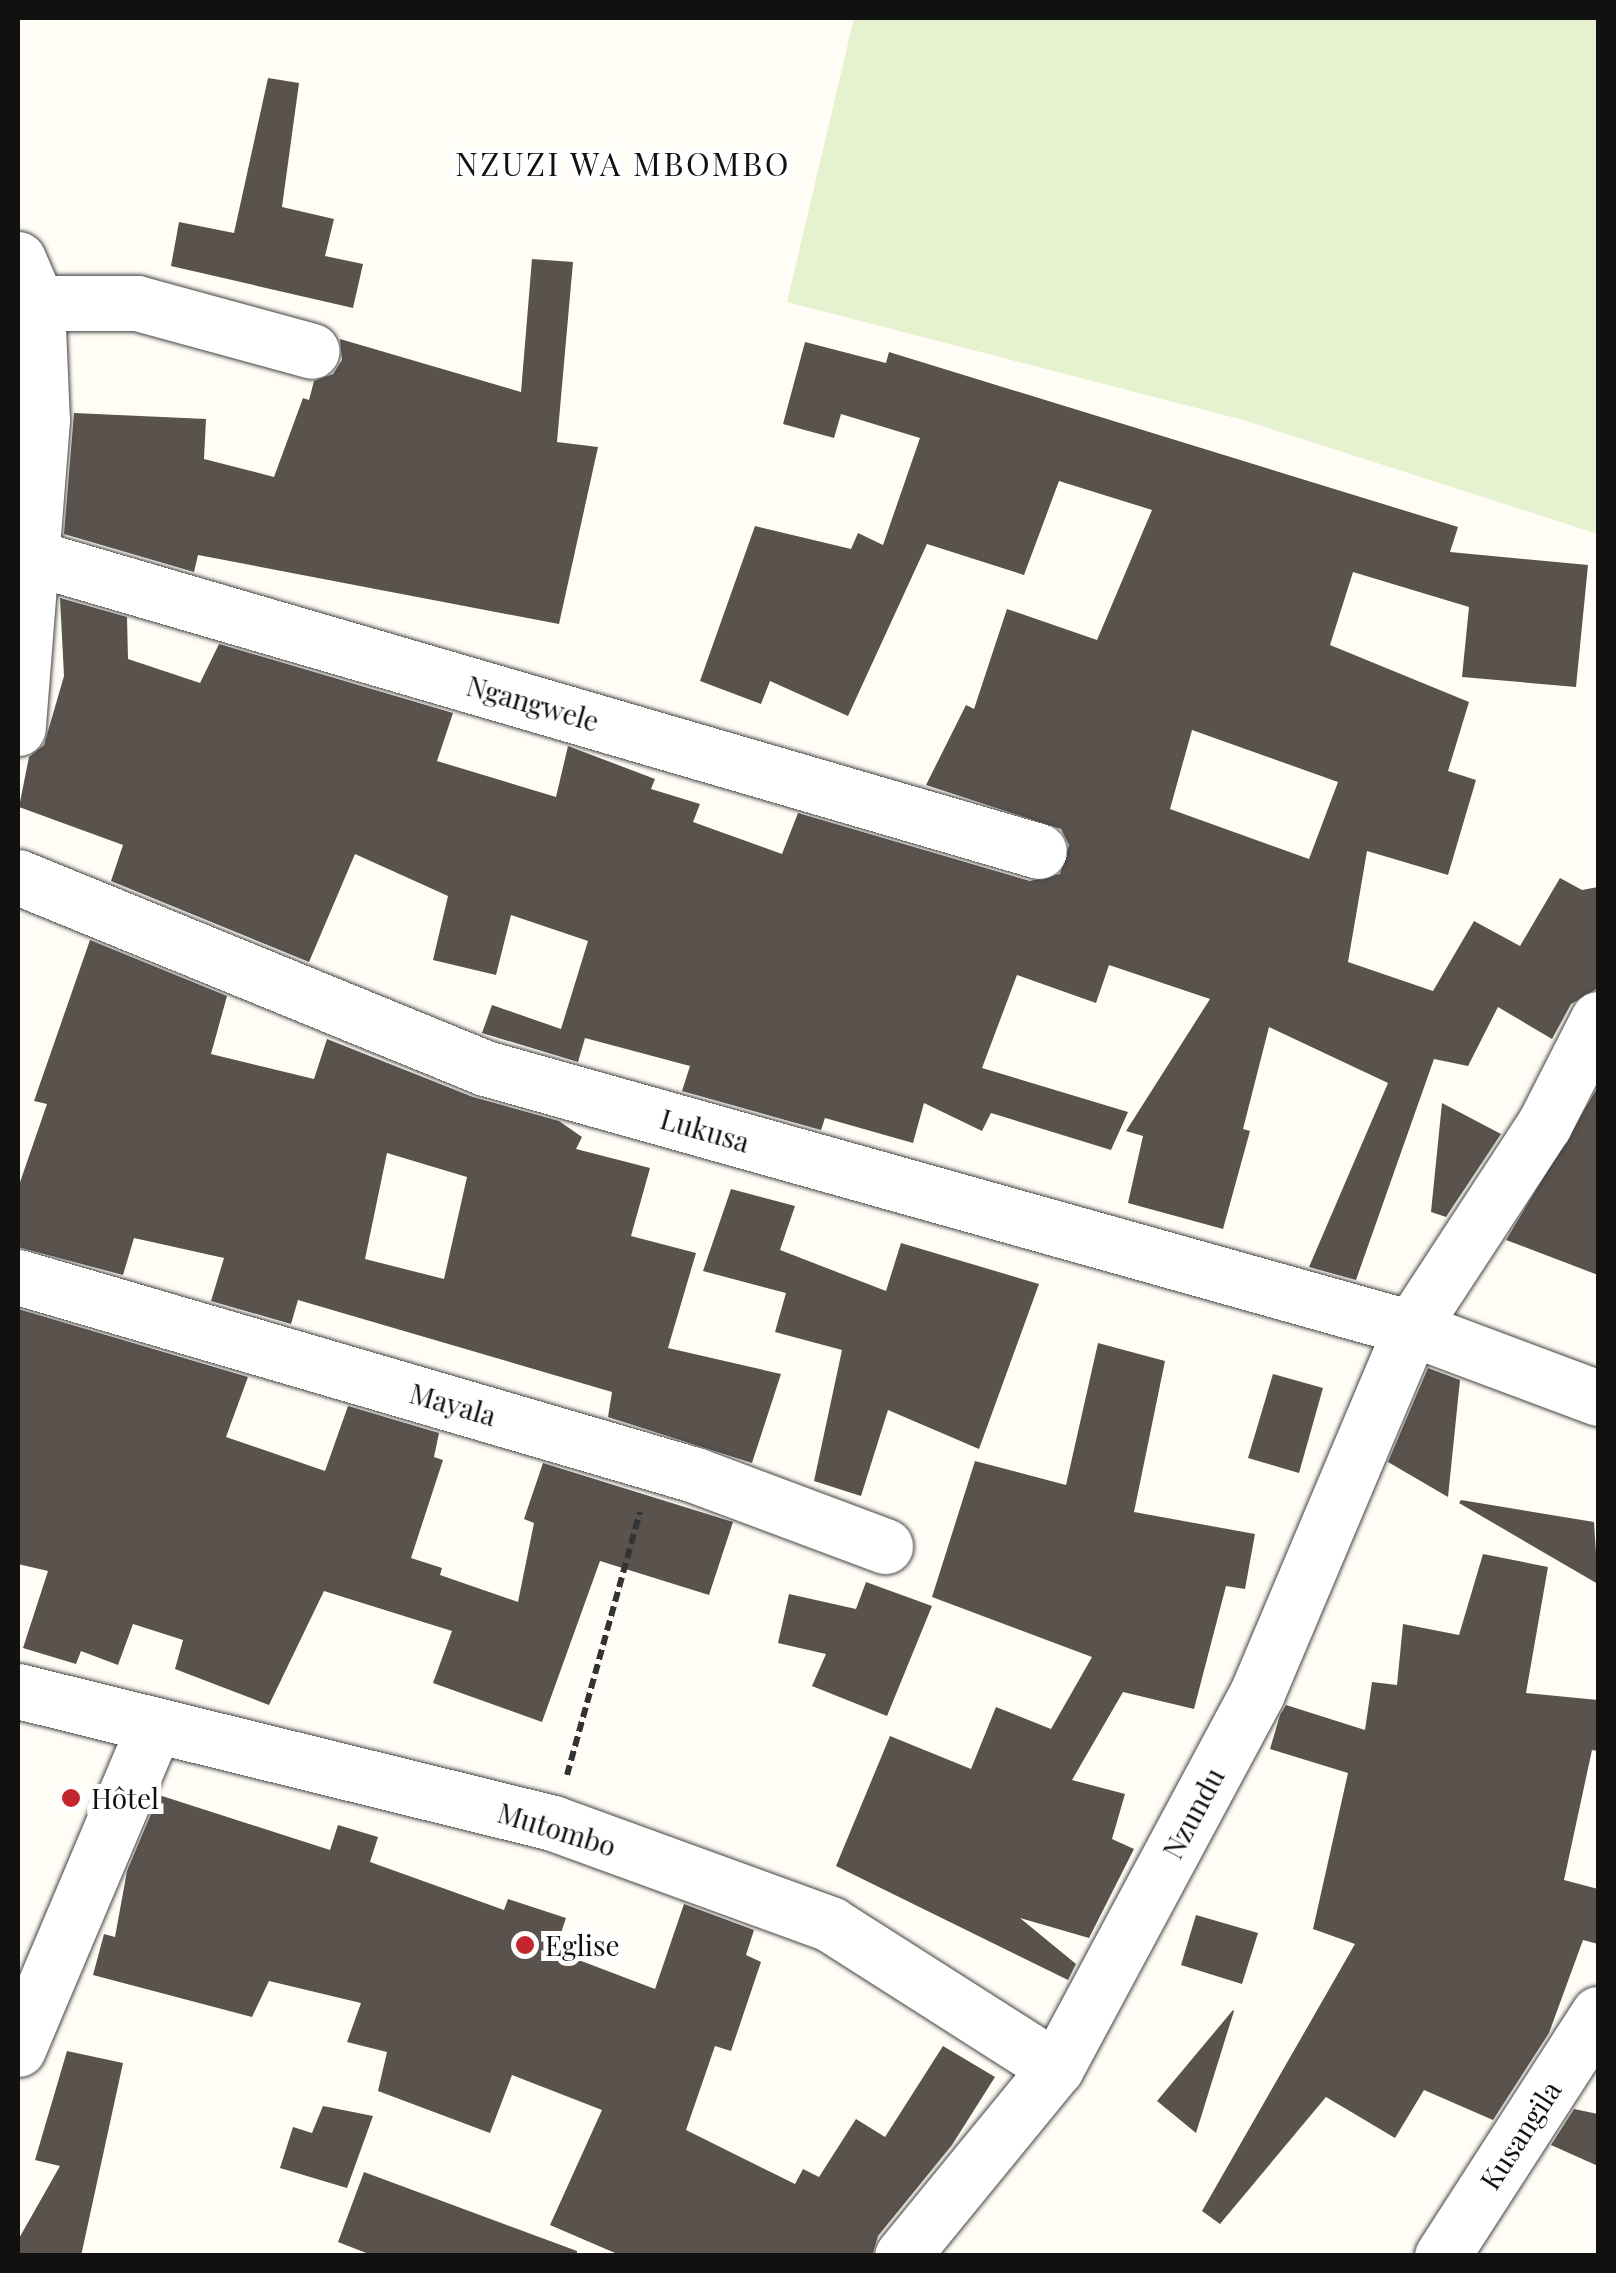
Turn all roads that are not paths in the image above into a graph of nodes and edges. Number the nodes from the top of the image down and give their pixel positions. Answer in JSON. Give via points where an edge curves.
{"nodes":[{"id":1,"x":28,"y":281,"type":"edge"},
{"id":2,"x":312,"y":351,"type":"dead end"},
{"id":3,"x":28,"y":480,"type":"edge"},
{"id":4,"x":28,"y":556,"type":"junction"},
{"id":5,"x":18,"y":728,"type":"edge"},
{"id":6,"x":1039,"y":851,"type":"dead end"},
{"id":7,"x":18,"y":877,"type":"edge"},
{"id":8,"x":1598,"y":1019,"type":"edge"},
{"id":9,"x":18,"y":1277,"type":"edge"},
{"id":10,"x":1411,"y":1328,"type":"junction"},
{"id":11,"x":1598,"y":1398,"type":"edge"},
{"id":12,"x":884,"y":1546,"type":"dead end"},
{"id":13,"x":18,"y":1691,"type":"edge"},
{"id":14,"x":154,"y":1727,"type":"junction"},
{"id":15,"x":1598,"y":2014,"type":"edge"},
{"id":16,"x":18,"y":2050,"type":"edge"},
{"id":17,"x":1056,"y":2068,"type":"junction"},
{"id":18,"x":902,"y":2256,"type":"edge"},
{"id":19,"x":1442,"y":2256,"type":"edge"}],
"edges":[{"from":1,"to":2,"type":"street"},
{"from":1,"to":3,"type":"street"},
{"from":3,"to":4,"type":"street"},
{"from":4,"to":5,"type":"street"},
{"from":4,"to":6,"type":"street","name":"Ngangwele"},
{"from":7,"to":10,"type":"street","name":"Lukusa","via":[[485,1068]]},
{"from":8,"to":10,"type":"street","name":"Nzundu","via":[[1544,1124]]},
{"from":9,"to":12,"type":"street","name":"Mayala","via":[[654,1463]]},
{"from":10,"to":11,"type":"street","name":"Lukusa"},
{"from":10,"to":17,"type":"street","name":"Nzundu","via":[[1257,1693]]},
{"from":13,"to":14,"type":"street","name":"Mutombo"},
{"from":14,"to":16,"type":"street"},
{"from":14,"to":17,"type":"street","name":"Mutombo","via":[[554,1823],[830,1924]]},
{"from":15,"to":19,"type":"street","name":"Kusangila"},
{"from":17,"to":18,"type":"street","name":"Nzundu"}]}
